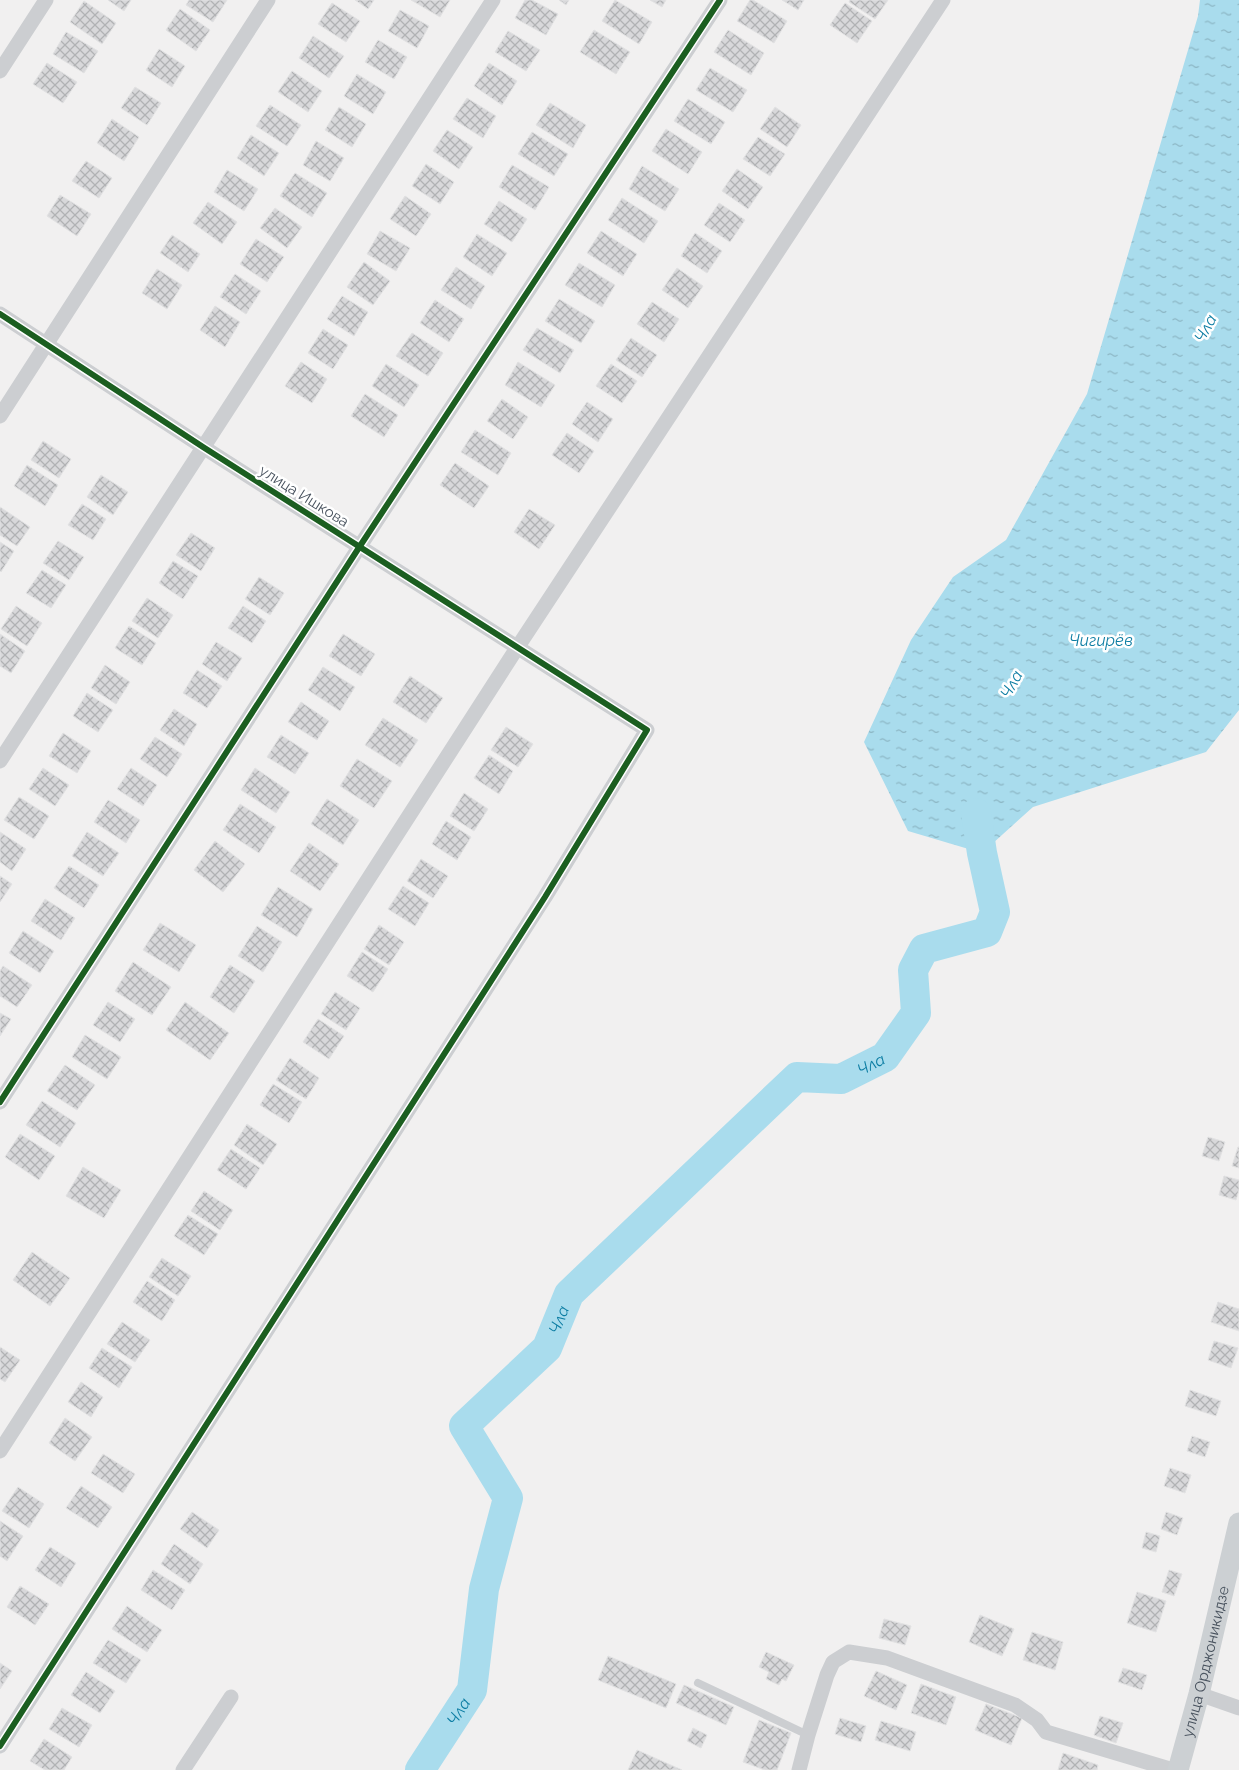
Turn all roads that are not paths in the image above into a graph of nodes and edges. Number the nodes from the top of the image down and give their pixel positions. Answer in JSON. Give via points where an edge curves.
{"nodes":[{"id":1,"x":46,"y":0,"type":"edge"},
{"id":2,"x":268,"y":0,"type":"edge"},
{"id":3,"x":493,"y":0,"type":"edge"},
{"id":4,"x":720,"y":0,"type":"edge"},
{"id":5,"x":943,"y":0,"type":"edge"},
{"id":6,"x":0,"y":72,"type":"edge"},
{"id":7,"x":0,"y":314,"type":"edge"},
{"id":8,"x":46,"y":344,"type":"junction"},
{"id":9,"x":0,"y":416,"type":"edge"},
{"id":10,"x":203,"y":447,"type":"junction"},
{"id":11,"x":360,"y":546,"type":"junction"},
{"id":12,"x":517,"y":648,"type":"junction"},
{"id":13,"x":0,"y":761,"type":"edge"},
{"id":14,"x":0,"y":1102,"type":"edge"},
{"id":15,"x":0,"y":1450,"type":"edge"},
{"id":16,"x":1239,"y":1523,"type":"edge"},
{"id":17,"x":698,"y":1683,"type":"dead end"},
{"id":18,"x":1199,"y":1694,"type":"junction"},
{"id":19,"x":231,"y":1697,"type":"dead end"},
{"id":20,"x":1239,"y":1708,"type":"edge"},
{"id":21,"x":808,"y":1735,"type":"junction"},
{"id":22,"x":0,"y":1746,"type":"edge"},
{"id":23,"x":183,"y":1770,"type":"edge"},
{"id":24,"x":799,"y":1770,"type":"edge"},
{"id":25,"x":1173,"y":1770,"type":"edge"},
{"id":26,"x":1178,"y":1770,"type":"edge"}],
"edges":[{"from":1,"to":6,"type":"street"},
{"from":2,"to":8,"type":"street"},
{"from":3,"to":10,"type":"street"},
{"from":4,"to":11,"type":"street"},
{"from":5,"to":12,"type":"street"},
{"from":7,"to":8,"type":"street","name":"улица Ишкова"},
{"from":8,"to":9,"type":"street"},
{"from":8,"to":10,"type":"street","name":"улица Ишкова"},
{"from":10,"to":11,"type":"street","name":"улица Ишкова"},
{"from":10,"to":13,"type":"street"},
{"from":11,"to":12,"type":"street","name":"улица Ишкова"},
{"from":11,"to":14,"type":"street"},
{"from":12,"to":15,"type":"street"},
{"from":12,"to":22,"type":"street","name":"улица Ишкова","via":[[647,730],[534,914]]},
{"from":16,"to":18,"type":"street","name":"улица Орджоникидзе"},
{"from":17,"to":21,"type":"lane"},
{"from":18,"to":20,"type":"street"},
{"from":18,"to":26,"type":"street","name":"улица Орджоникидзе"},
{"from":19,"to":23,"type":"street"},
{"from":21,"to":24,"type":"street"},
{"from":21,"to":25,"type":"street","via":[[833,1662],[849,1652],[888,1658],[1015,1705],[1037,1720],[1046,1732]]}]}
